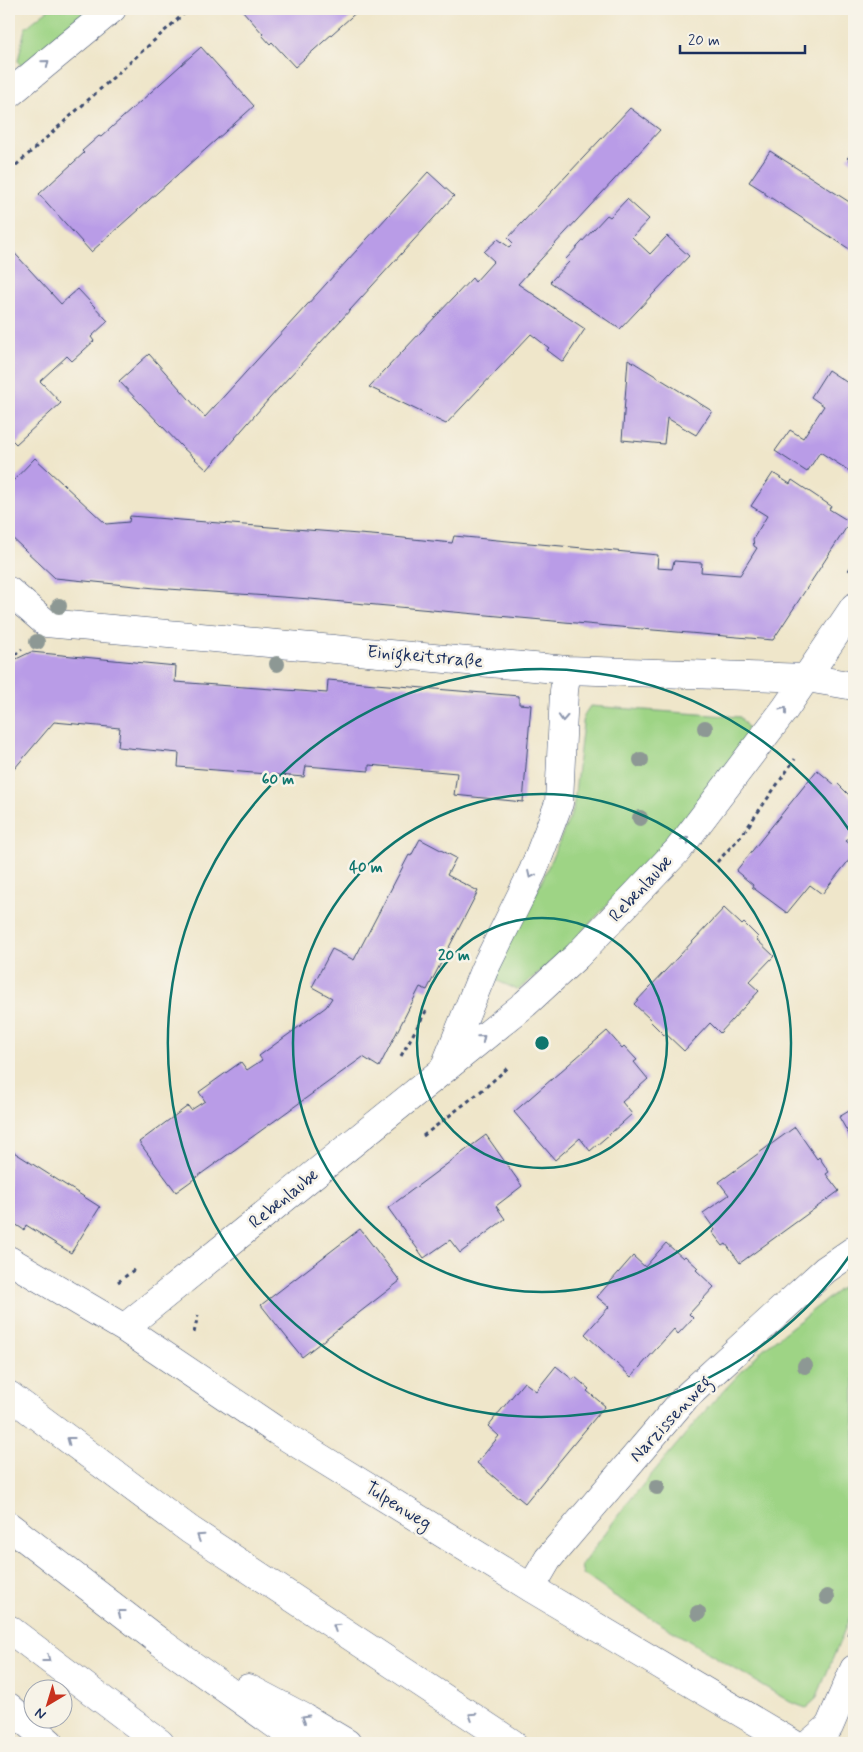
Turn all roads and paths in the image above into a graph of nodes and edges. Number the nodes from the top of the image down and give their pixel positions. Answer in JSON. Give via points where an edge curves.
{"nodes":[{"id":1,"x":112,"y":9,"type":"edge"},
{"id":2,"x":189,"y":9,"type":"edge"},
{"id":3,"x":9,"y":94,"type":"edge"},
{"id":4,"x":9,"y":169,"type":"edge"},
{"id":5,"x":13,"y":604,"type":"edge"},
{"id":6,"x":854,"y":607,"type":"edge"},
{"id":7,"x":567,"y":670,"type":"junction"},
{"id":8,"x":807,"y":678,"type":"junction"},
{"id":9,"x":854,"y":686,"type":"edge"},
{"id":10,"x":444,"y":1069,"type":"junction"},
{"id":11,"x":404,"y":1101,"type":"junction"},
{"id":12,"x":429,"y":1132,"type":"dead end"},
{"id":13,"x":854,"y":1250,"type":"edge"},
{"id":14,"x":9,"y":1260,"type":"edge"},
{"id":15,"x":137,"y":1268,"type":"dead end"},
{"id":16,"x":113,"y":1286,"type":"dead end"},
{"id":17,"x":124,"y":1328,"type":"junction"},
{"id":18,"x":9,"y":1395,"type":"edge"},
{"id":19,"x":9,"y":1526,"type":"edge"},
{"id":20,"x":531,"y":1588,"type":"junction"},
{"id":21,"x":854,"y":1619,"type":"edge"},
{"id":22,"x":9,"y":1629,"type":"edge"},
{"id":23,"x":847,"y":1636,"type":"dead end"},
{"id":24,"x":160,"y":1642,"type":"junction"},
{"id":25,"x":854,"y":1669,"type":"edge"},
{"id":26,"x":9,"y":1707,"type":"edge"},
{"id":27,"x":50,"y":1743,"type":"edge"},
{"id":28,"x":160,"y":1743,"type":"edge"},
{"id":29,"x":301,"y":1743,"type":"edge"},
{"id":30,"x":347,"y":1743,"type":"edge"},
{"id":31,"x":512,"y":1743,"type":"edge"},
{"id":32,"x":792,"y":1743,"type":"edge"},
{"id":33,"x":810,"y":1743,"type":"edge"}],
"edges":[{"from":3,"to":1,"type":"main road","one_way":true},
{"from":2,"to":4,"type":"path"},
{"from":5,"to":7,"type":"main road","name":"Einigkeitstraße","via":[[46,623]]},
{"from":6,"to":8,"type":"main road","name":"Rebenlaube"},
{"from":7,"to":8,"type":"main road","name":"Einigkeitstraße"},
{"from":7,"to":10,"type":"main road","name":"Rebenlaube","one_way":true,"via":[[559,803],[532,871],[484,970]]},
{"from":8,"to":9,"type":"main road","name":"Einigkeitstraße"},
{"from":10,"to":8,"type":"main road","name":"Rebenlaube","one_way":true,"via":[[525,1004],[577,956],[678,850]]},
{"from":10,"to":11,"type":"main road","name":"Rebenlaube"},
{"from":11,"to":12,"type":"path"},
{"from":11,"to":17,"type":"main road","name":"Rebenlaube"},
{"from":13,"to":20,"type":"main road","name":"Narzissenweg","via":[[825,1270],[685,1398],[548,1559]]},
{"from":14,"to":17,"type":"main road","name":"Tulpenweg"},
{"from":15,"to":16,"type":"path"},
{"from":17,"to":20,"type":"main road","name":"Tulpenweg","via":[[277,1431]]},
{"from":31,"to":18,"type":"main road","one_way":true,"via":[[190,1530]]},
{"from":24,"to":19,"type":"main road","one_way":true},
{"from":20,"to":32,"type":"main road","name":"Tulpenweg"},
{"from":21,"to":23,"type":"path"},
{"from":22,"to":28,"type":"main road","one_way":true},
{"from":24,"to":29,"type":"main road"},
{"from":30,"to":24,"type":"main road","one_way":true},
{"from":25,"to":33,"type":"main road","via":[[829,1726]]},
{"from":26,"to":27,"type":"main road"}]}
